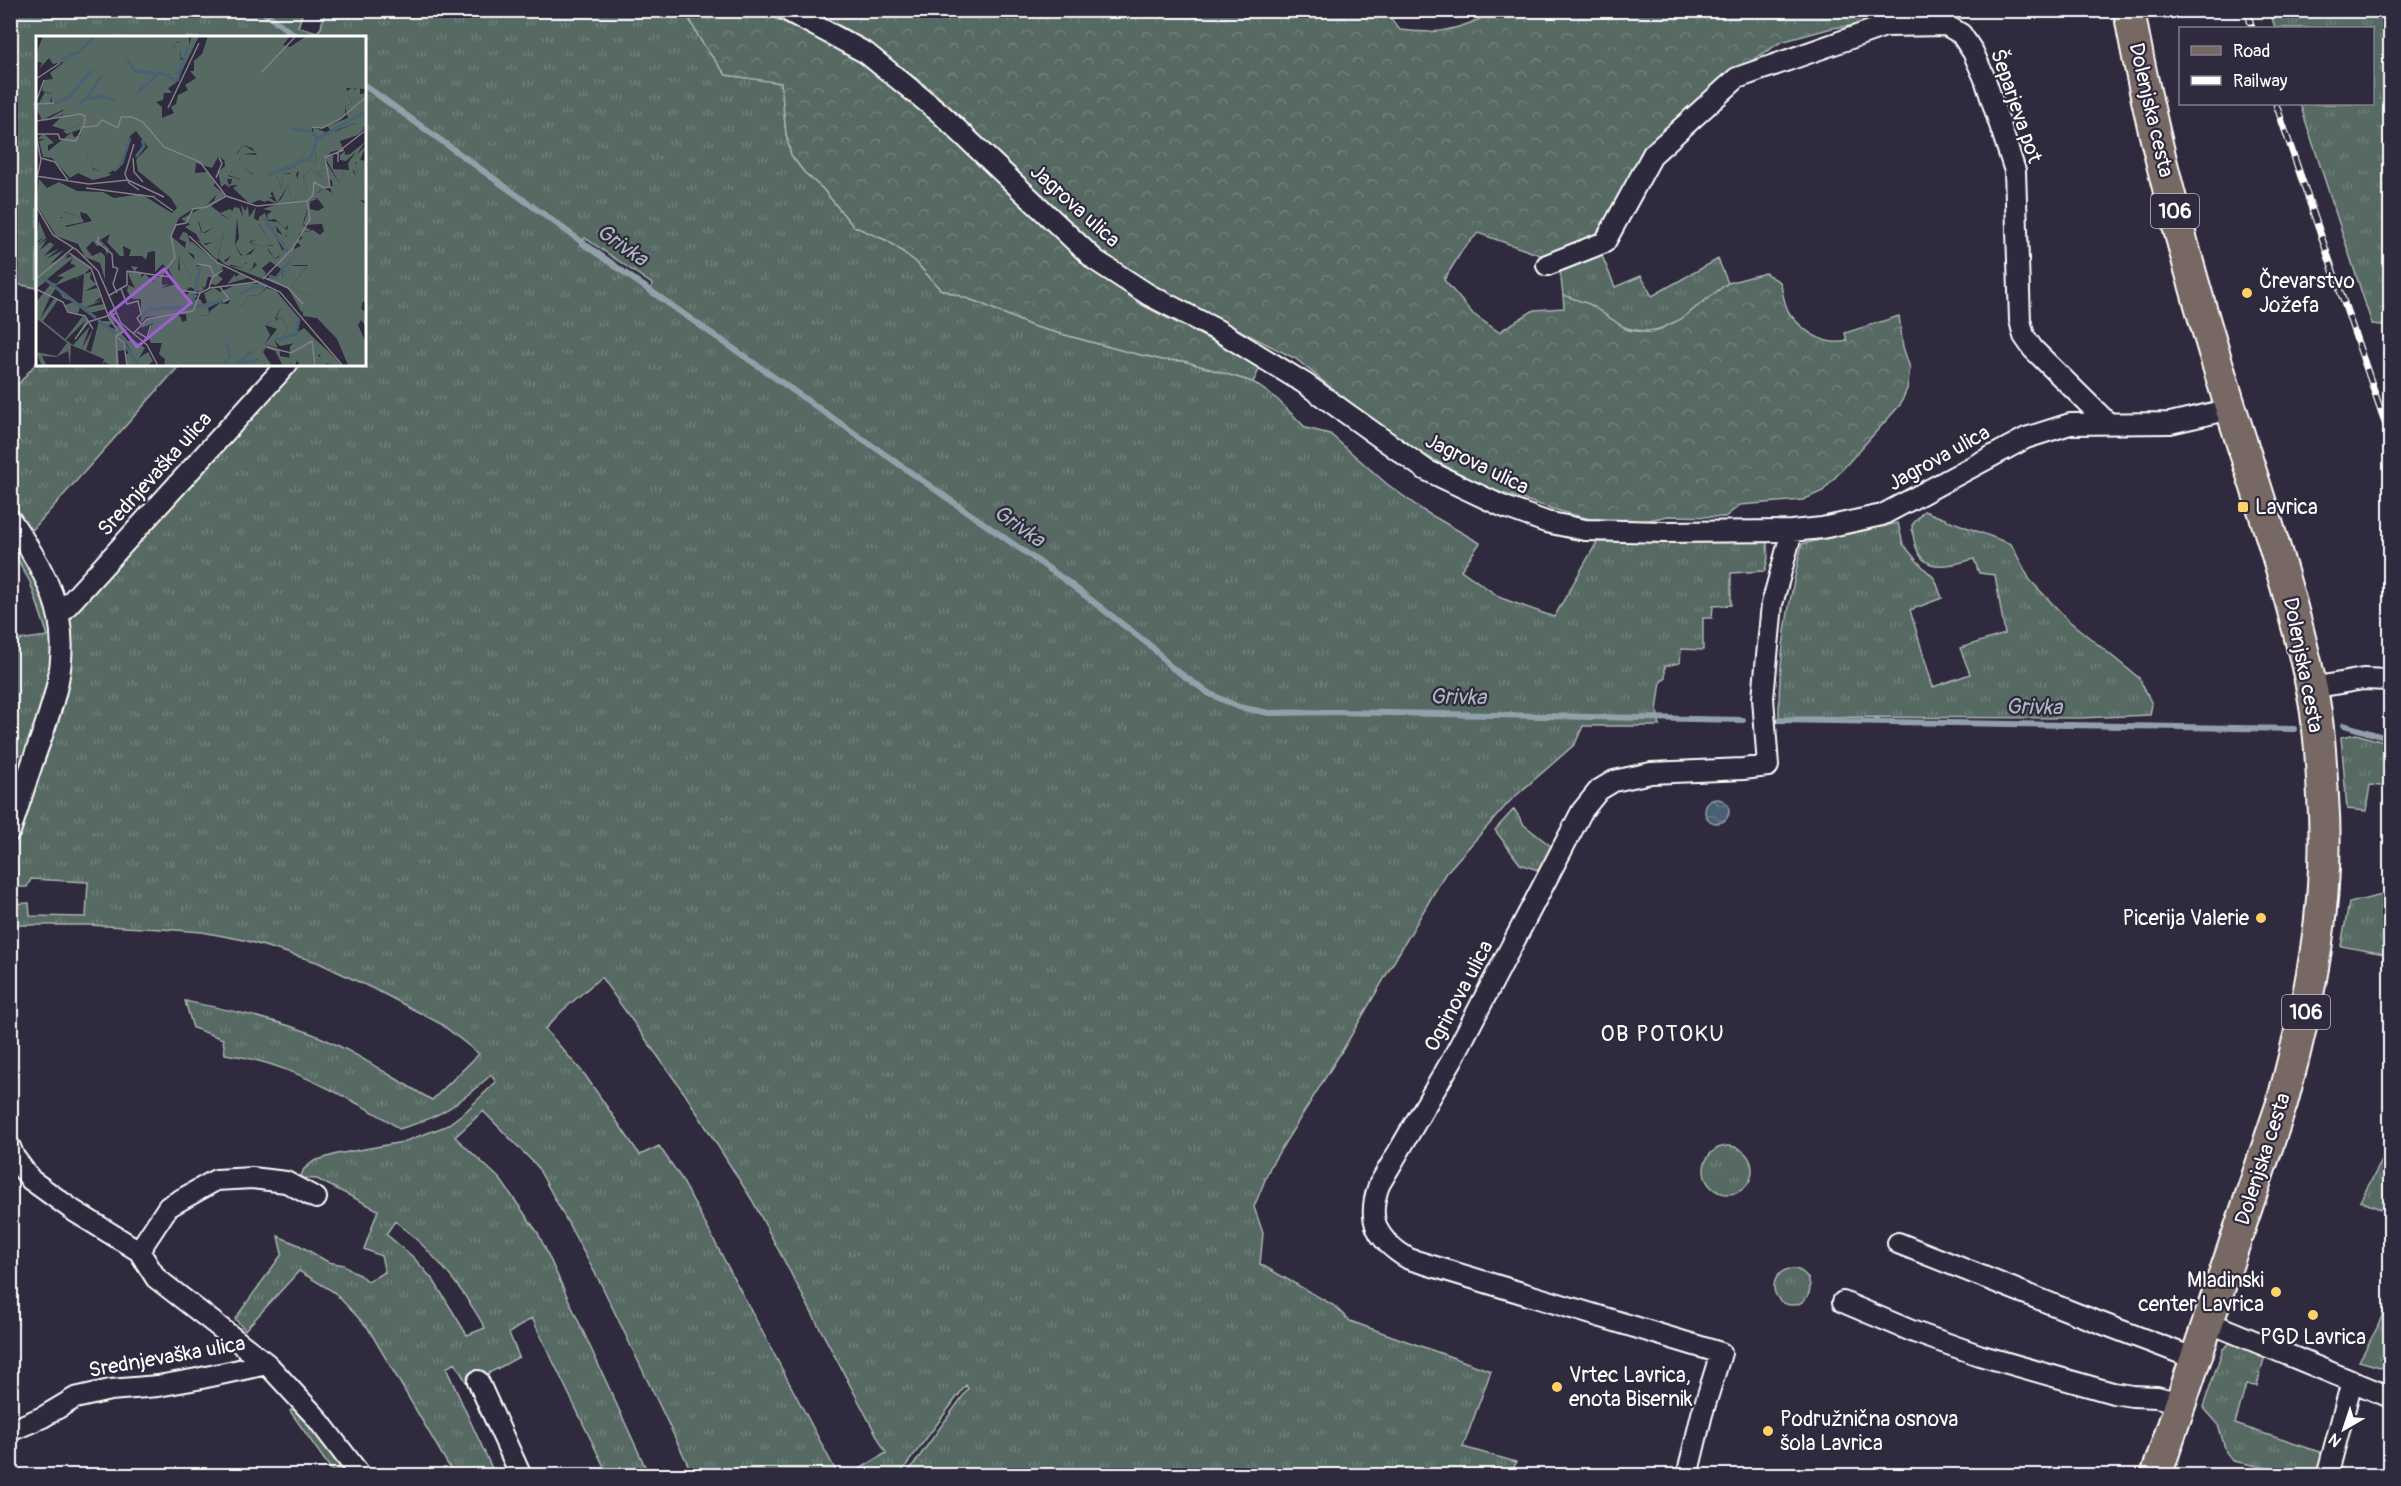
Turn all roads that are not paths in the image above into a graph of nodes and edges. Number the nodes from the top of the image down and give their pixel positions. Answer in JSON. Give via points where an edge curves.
{"nodes":[{"id":1,"x":786,"y":10,"type":"edge"},
{"id":2,"x":2129,"y":10,"type":"edge"},
{"id":3,"x":1946,"y":18,"type":"edge"},
{"id":4,"x":1547,"y":265,"type":"dead end"},
{"id":5,"x":285,"y":366,"type":"edge"},
{"id":6,"x":2231,"y":409,"type":"junction"},
{"id":7,"x":2107,"y":422,"type":"junction"},
{"id":8,"x":10,"y":519,"type":"edge"},
{"id":9,"x":1792,"y":531,"type":"junction"},
{"id":10,"x":58,"y":615,"type":"junction"},
{"id":11,"x":2391,"y":680,"type":"edge"},
{"id":12,"x":2312,"y":688,"type":"junction"},
{"id":13,"x":10,"y":831,"type":"edge"},
{"id":14,"x":10,"y":1147,"type":"edge"},
{"id":15,"x":316,"y":1198,"type":"dead end"},
{"id":16,"x":1898,"y":1243,"type":"dead end"},
{"id":17,"x":139,"y":1251,"type":"junction"},
{"id":18,"x":1843,"y":1302,"type":"dead end"},
{"id":19,"x":2208,"y":1322,"type":"junction"},
{"id":20,"x":2196,"y":1359,"type":"junction"},
{"id":21,"x":267,"y":1364,"type":"junction"},
{"id":22,"x":478,"y":1381,"type":"dead end"},
{"id":23,"x":2352,"y":1381,"type":"junction"},
{"id":24,"x":2391,"y":1397,"type":"edge"},
{"id":25,"x":2180,"y":1403,"type":"junction"},
{"id":26,"x":10,"y":1431,"type":"edge"},
{"id":27,"x":362,"y":1476,"type":"edge"},
{"id":28,"x":521,"y":1476,"type":"edge"},
{"id":29,"x":1687,"y":1476,"type":"edge"},
{"id":30,"x":2156,"y":1476,"type":"edge"},
{"id":31,"x":2327,"y":1476,"type":"edge"}],
"edges":[{"from":1,"to":9,"type":"street","name":"Jagrova ulica","via":[[866,53],[940,113],[1095,260],[1304,383],[1426,470],[1502,506],[1546,522],[1585,530]]},
{"from":2,"to":6,"type":"main road","name":"Dolenjska cesta","number":"106","via":[[2147,105]]},
{"from":3,"to":4,"type":"street","name":"Šeparjeva pot","via":[[1886,26],[1737,78],[1653,154],[1605,242]]},
{"from":3,"to":7,"type":"street","name":"Šeparjeva pot","via":[[1973,52],[2015,171],[2017,292],[2024,336]]},
{"from":5,"to":10,"type":"street","name":"Srednjevaška ulica"},
{"from":6,"to":7,"type":"street","name":"Jagrova ulica","via":[[2170,423]]},
{"from":6,"to":12,"type":"main road","name":"Dolenjska cesta","number":"106","via":[[2287,584]]},
{"from":7,"to":9,"type":"street","name":"Jagrova ulica","via":[[2070,424],[2026,438],[1882,515]]},
{"from":8,"to":10,"type":"street","via":[[36,561]]},
{"from":9,"to":29,"type":"street","name":"Ogrinova ulica","via":[[1772,604],[1763,698],[1768,766],[1651,773],[1614,781],[1599,790],[1582,811],[1373,1202],[1374,1222],[1380,1235],[1392,1249],[1409,1259],[1721,1353]]},
{"from":10,"to":13,"type":"street","via":[[62,660],[58,686]]},
{"from":11,"to":12,"type":"street","via":[[2363,679]]},
{"from":12,"to":19,"type":"main road","name":"Dolenjska cesta","number":"106","via":[[2324,800],[2324,867],[2316,961],[2282,1103]]},
{"from":14,"to":17,"type":"street","name":"Srednjevaška ulica","via":[[31,1180],[48,1194]]},
{"from":15,"to":17,"type":"street","via":[[286,1182],[252,1178],[216,1180],[168,1207]]},
{"from":16,"to":20,"type":"street"},
{"from":17,"to":21,"type":"street","name":"Srednjevaška ulica","via":[[156,1278]]},
{"from":18,"to":25,"type":"street","via":[[1979,1355],[2113,1393],[2157,1396]]},
{"from":19,"to":20,"type":"main road","name":"Dolenjska cesta","number":"106"},
{"from":19,"to":23,"type":"street"},
{"from":20,"to":25,"type":"main road","name":"Dolenjska cesta","number":"106"},
{"from":21,"to":26,"type":"street","name":"Srednjevaška ulica","via":[[75,1398]]},
{"from":21,"to":27,"type":"street","name":"Srednjevaška ulica"},
{"from":22,"to":28,"type":"street"},
{"from":23,"to":24,"type":"street"},
{"from":23,"to":31,"type":"street"},
{"from":25,"to":30,"type":"main road","name":"Dolenjska cesta","number":"106"}]}
